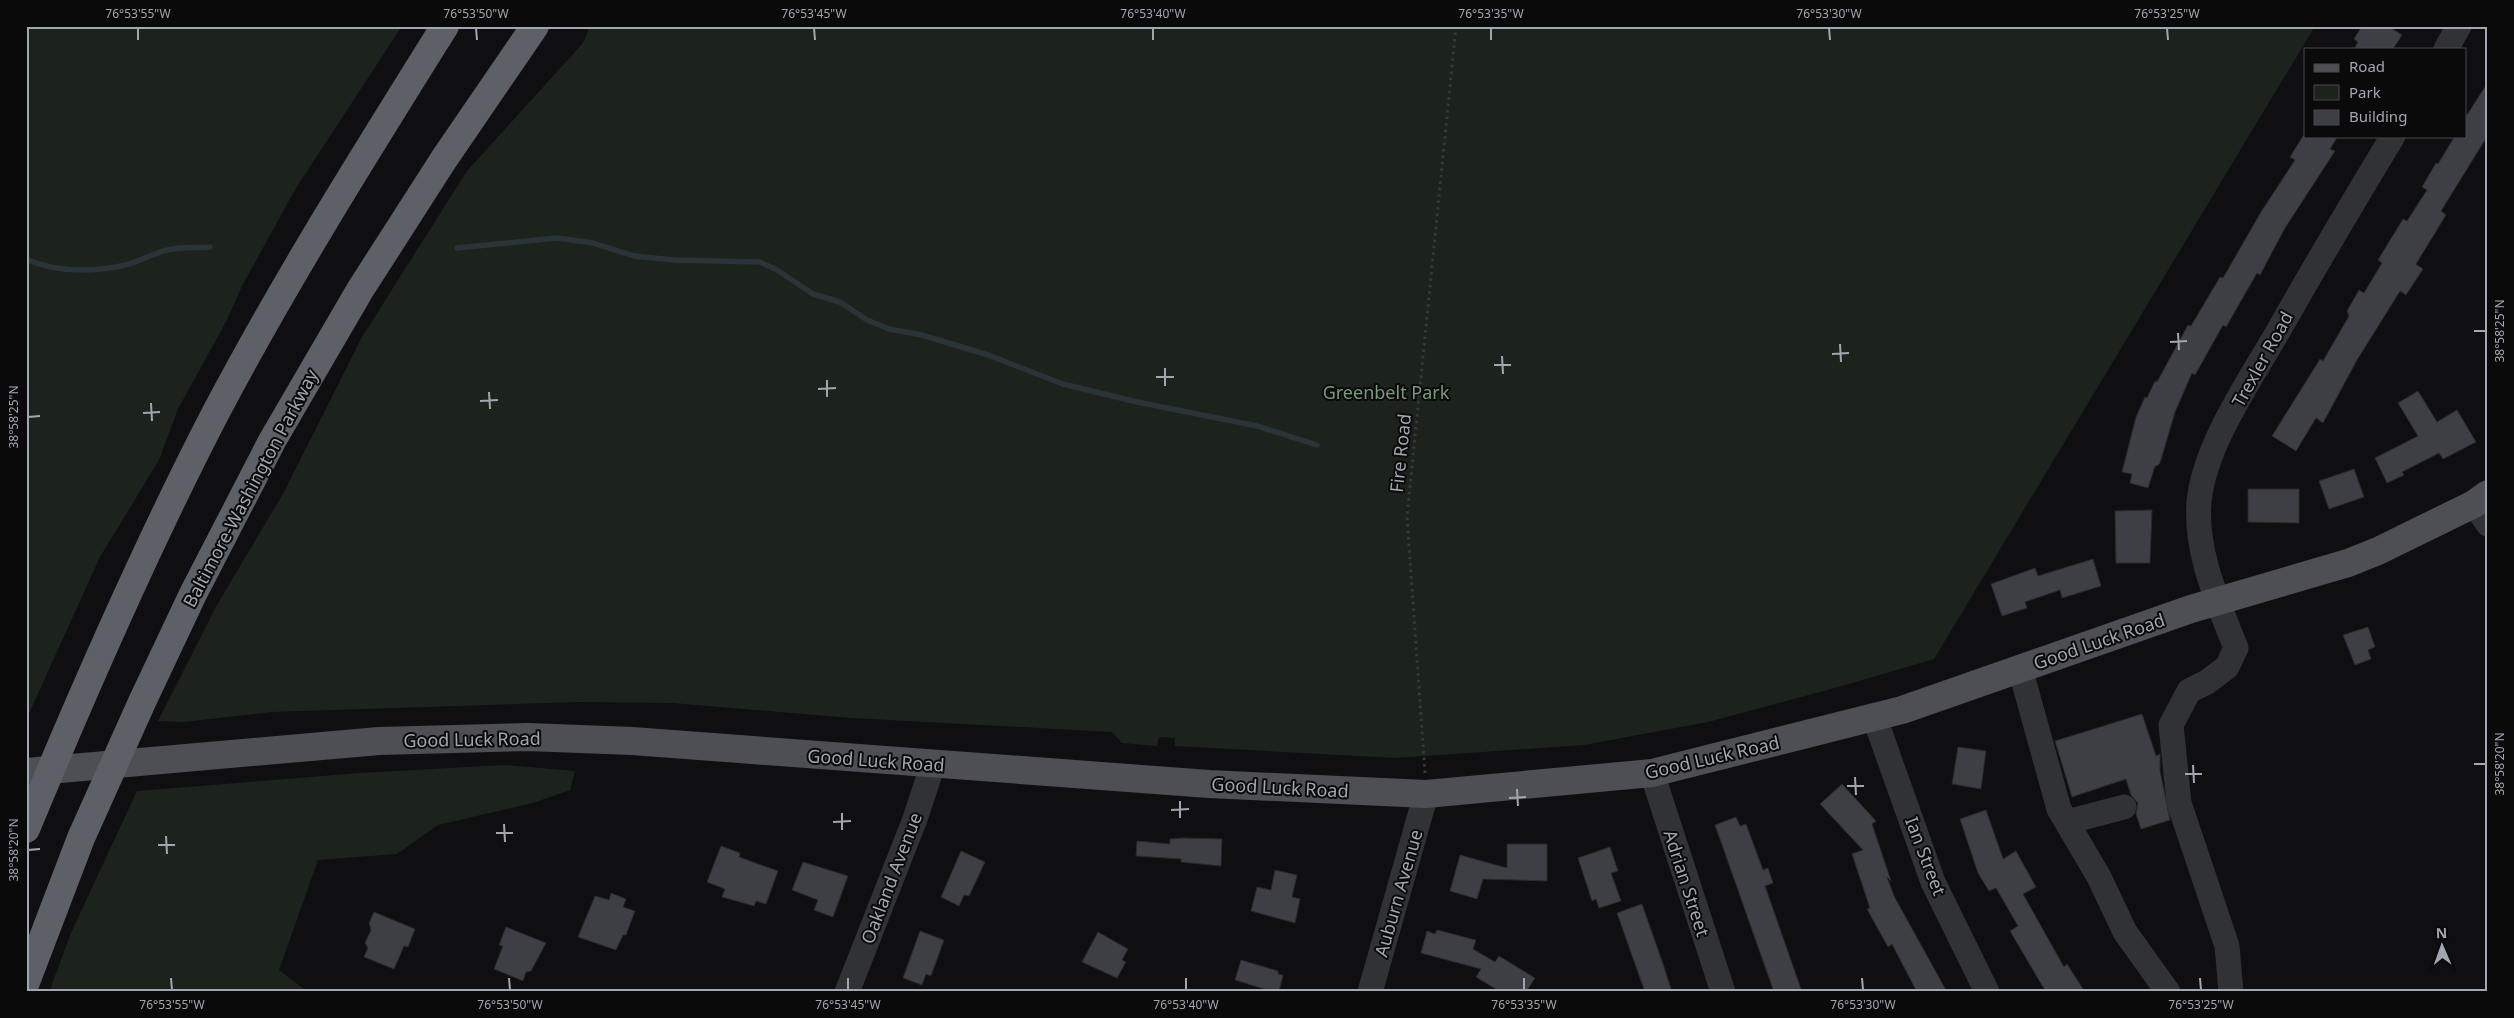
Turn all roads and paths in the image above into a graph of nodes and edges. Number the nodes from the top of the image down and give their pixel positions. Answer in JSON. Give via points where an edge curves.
{"nodes":[{"id":1,"x":445,"y":26,"type":"edge"},
{"id":2,"x":535,"y":26,"type":"edge"},
{"id":3,"x":1456,"y":26,"type":"edge"},
{"id":4,"x":2459,"y":26,"type":"edge"},
{"id":5,"x":2447,"y":48,"type":"edge"},
{"id":6,"x":2392,"y":138,"type":"edge"},
{"id":7,"x":2483,"y":507,"type":"edge"},
{"id":8,"x":2218,"y":601,"type":"junction"},
{"id":9,"x":2020,"y":668,"type":"junction"},
{"id":10,"x":1874,"y":716,"type":"junction"},
{"id":11,"x":934,"y":764,"type":"junction"},
{"id":12,"x":26,"y":772,"type":"edge"},
{"id":13,"x":1652,"y":774,"type":"junction"},
{"id":14,"x":1426,"y":794,"type":"junction"},
{"id":15,"x":2124,"y":807,"type":"dead end"},
{"id":16,"x":2067,"y":822,"type":"junction"},
{"id":17,"x":26,"y":829,"type":"edge"},
{"id":18,"x":26,"y":982,"type":"edge"},
{"id":19,"x":847,"y":992,"type":"edge"},
{"id":20,"x":1370,"y":992,"type":"edge"},
{"id":21,"x":1724,"y":992,"type":"edge"},
{"id":22,"x":1987,"y":992,"type":"edge"},
{"id":23,"x":2168,"y":992,"type":"edge"},
{"id":24,"x":2230,"y":992,"type":"edge"}],
"edges":[{"from":1,"to":17,"type":"highway","via":[[300,263],[215,414],[138,570]]},
{"from":2,"to":18,"type":"highway","name":"Baltimore-Washington Parkway","via":[[360,290],[272,441],[193,594],[138,711],[81,838]]},
{"from":3,"to":14,"type":"path","name":"Fire Road","via":[[1408,516]]},
{"from":4,"to":5,"type":"street"},
{"from":6,"to":8,"type":"street","name":"Trexler Road","via":[[2265,353],[2208,461],[2202,484],[2199,526],[2202,550]]},
{"from":7,"to":8,"type":"main road","name":"Good Luck Road","via":[[2348,563]]},
{"from":8,"to":9,"type":"main road","name":"Good Luck Road"},
{"from":8,"to":24,"type":"street","name":"Trexler Road","via":[[2236,648],[2227,667],[2189,691],[2171,725],[2179,803],[2227,946]]},
{"from":9,"to":10,"type":"main road","name":"Good Luck Road","via":[[1902,710]]},
{"from":9,"to":16,"type":"street","via":[[2059,809]]},
{"from":10,"to":13,"type":"main road","name":"Good Luck Road"},
{"from":10,"to":22,"type":"street","name":"Ian Street","via":[[1933,882]]},
{"from":11,"to":12,"type":"main road","name":"Good Luck Road","via":[[632,741],[528,737],[379,741]]},
{"from":11,"to":14,"type":"main road","name":"Good Luck Road","via":[[1209,784]]},
{"from":11,"to":19,"type":"street","name":"Oakland Avenue"},
{"from":13,"to":14,"type":"main road","name":"Good Luck Road"},
{"from":13,"to":21,"type":"street","name":"Adrian Street"},
{"from":14,"to":20,"type":"street","name":"Auburn Avenue"},
{"from":15,"to":16,"type":"street"},
{"from":16,"to":23,"type":"street","via":[[2101,881],[2124,932]]}]}
